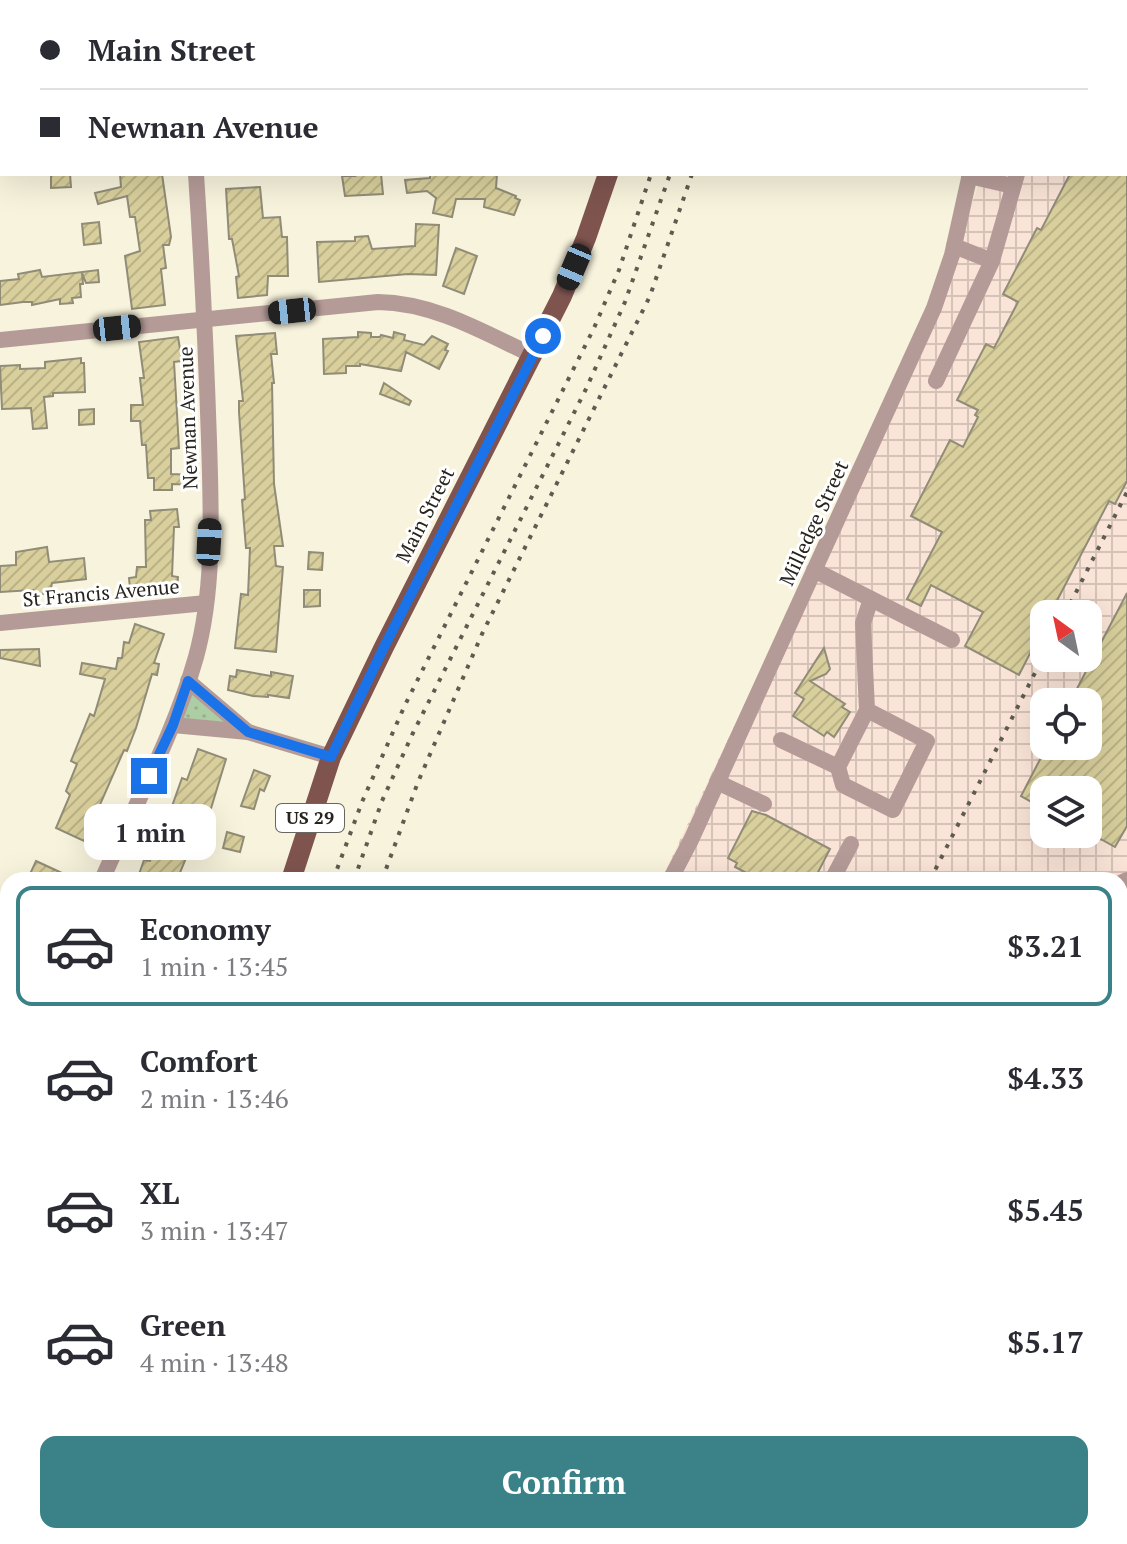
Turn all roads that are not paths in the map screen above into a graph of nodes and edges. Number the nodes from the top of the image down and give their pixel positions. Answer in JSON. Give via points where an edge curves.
{"nodes":[{"id":1,"x":196,"y":176,"type":"edge"},
{"id":2,"x":607,"y":176,"type":"edge"},
{"id":3,"x":969,"y":176,"type":"edge"},
{"id":4,"x":978,"y":176,"type":"edge"},
{"id":5,"x":1015,"y":180,"type":"edge"},
{"id":6,"x":954,"y":246,"type":"junction"},
{"id":7,"x":992,"y":261,"type":"junction"},
{"id":8,"x":205,"y":319,"type":"junction"},
{"id":9,"x":0,"y":340,"type":"edge"},
{"id":10,"x":534,"y":356,"type":"junction"},
{"id":11,"x":936,"y":381,"type":"dead end"},
{"id":12,"x":814,"y":570,"type":"junction"},
{"id":13,"x":871,"y":599,"type":"junction"},
{"id":14,"x":206,"y":603,"type":"junction"},
{"id":15,"x":0,"y":623,"type":"edge"},
{"id":16,"x":952,"y":640,"type":"dead end"},
{"id":17,"x":188,"y":681,"type":"junction"},
{"id":18,"x":867,"y":710,"type":"junction"},
{"id":19,"x":173,"y":725,"type":"junction"},
{"id":20,"x":248,"y":732,"type":"junction"},
{"id":21,"x":781,"y":740,"type":"dead end"},
{"id":22,"x":331,"y":757,"type":"junction"},
{"id":23,"x":838,"y":767,"type":"junction"},
{"id":24,"x":717,"y":782,"type":"junction"},
{"id":25,"x":764,"y":804,"type":"dead end"},
{"id":26,"x":851,"y":844,"type":"dead end"},
{"id":27,"x":106,"y":872,"type":"edge"},
{"id":28,"x":294,"y":872,"type":"edge"},
{"id":29,"x":674,"y":872,"type":"edge"},
{"id":30,"x":836,"y":872,"type":"edge"}],
"edges":[{"from":1,"to":8,"type":"street","name":"Newnan Avenue"},
{"from":2,"to":10,"type":"main road","name":"Main Street","number":"US 29"},
{"from":3,"to":6,"type":"street","name":"Milledge Street"},
{"from":4,"to":5,"type":"street"},
{"from":5,"to":7,"type":"street"},
{"from":6,"to":7,"type":"street"},
{"from":6,"to":12,"type":"street","name":"Milledge Street","via":[[934,308]]},
{"from":7,"to":11,"type":"street"},
{"from":8,"to":9,"type":"street"},
{"from":8,"to":10,"type":"street","via":[[404,302],[442,312]]},
{"from":8,"to":14,"type":"street","name":"Newnan Avenue","via":[[211,511]]},
{"from":10,"to":22,"type":"main road","name":"Main Street","number":"US 29"},
{"from":12,"to":13,"type":"street"},
{"from":12,"to":24,"type":"street","name":"Milledge Street"},
{"from":13,"to":16,"type":"street"},
{"from":13,"to":18,"type":"street","via":[[863,623]]},
{"from":14,"to":15,"type":"street","name":"St Francis Avenue"},
{"from":14,"to":17,"type":"street","name":"Newnan Avenue"},
{"from":17,"to":19,"type":"street","name":"Newnan Avenue"},
{"from":17,"to":20,"type":"street"},
{"from":18,"to":23,"type":"street"},
{"from":18,"to":23,"type":"street","via":[[927,741],[893,810],[843,785]]},
{"from":19,"to":20,"type":"street"},
{"from":19,"to":27,"type":"street","name":"Newnan Avenue"},
{"from":20,"to":22,"type":"street"},
{"from":21,"to":23,"type":"street"},
{"from":22,"to":28,"type":"main road","name":"Main Street","number":"US 29"},
{"from":24,"to":25,"type":"street"},
{"from":24,"to":29,"type":"street","name":"Milledge Street"},
{"from":26,"to":30,"type":"street"}]}
